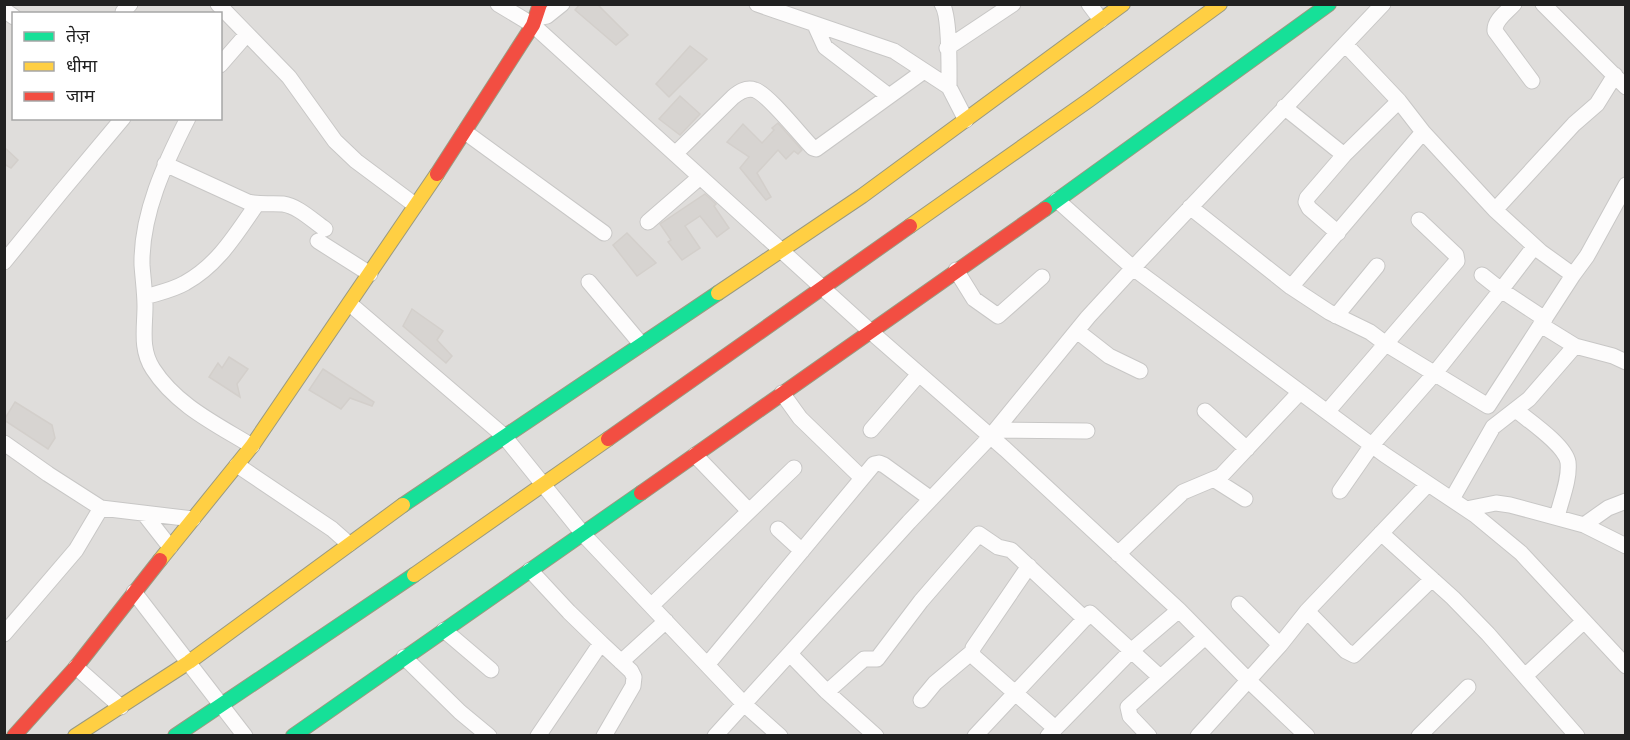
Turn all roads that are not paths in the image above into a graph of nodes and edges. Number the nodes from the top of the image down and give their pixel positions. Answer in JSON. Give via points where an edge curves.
{"nodes":[{"id":1,"x":498,"y":4,"type":"edge"},
{"id":2,"x":562,"y":4,"type":"edge"},
{"id":3,"x":757,"y":4,"type":"edge"},
{"id":4,"x":942,"y":4,"type":"edge"},
{"id":5,"x":1013,"y":4,"type":"edge"},
{"id":6,"x":1089,"y":4,"type":"edge"},
{"id":7,"x":1123,"y":4,"type":"edge"},
{"id":8,"x":1220,"y":4,"type":"edge"},
{"id":9,"x":1329,"y":4,"type":"edge"},
{"id":10,"x":1383,"y":4,"type":"edge"},
{"id":11,"x":1514,"y":4,"type":"edge"},
{"id":12,"x":1543,"y":4,"type":"edge"},
{"id":13,"x":219,"y":9,"type":"edge"},
{"id":14,"x":536,"y":16,"type":"edge"},
{"id":15,"x":1101,"y":20,"type":"junction"},
{"id":16,"x":815,"y":25,"type":"junction"},
{"id":17,"x":247,"y":34,"type":"junction"},
{"id":18,"x":1345,"y":44,"type":"junction"},
{"id":19,"x":947,"y":48,"type":"junction"},
{"id":20,"x":222,"y":63,"type":"edge"},
{"id":21,"x":924,"y":71,"type":"junction"},
{"id":22,"x":1615,"y":75,"type":"junction"},
{"id":23,"x":1532,"y":81,"type":"dead end"},
{"id":24,"x":949,"y":87,"type":"junction"},
{"id":25,"x":1626,"y":87,"type":"edge"},
{"id":26,"x":889,"y":96,"type":"junction"},
{"id":27,"x":1400,"y":101,"type":"junction"},
{"id":28,"x":1284,"y":107,"type":"junction"},
{"id":29,"x":121,"y":120,"type":"edge"},
{"id":30,"x":187,"y":120,"type":"edge"},
{"id":31,"x":966,"y":120,"type":"junction"},
{"id":32,"x":465,"y":132,"type":"junction"},
{"id":33,"x":1423,"y":132,"type":"junction"},
{"id":34,"x":675,"y":154,"type":"junction"},
{"id":35,"x":1344,"y":155,"type":"junction"},
{"id":36,"x":165,"y":164,"type":"junction"},
{"id":37,"x":700,"y":177,"type":"junction"},
{"id":38,"x":1626,"y":185,"type":"edge"},
{"id":39,"x":1057,"y":200,"type":"junction"},
{"id":40,"x":257,"y":204,"type":"junction"},
{"id":41,"x":415,"y":205,"type":"junction"},
{"id":42,"x":1190,"y":207,"type":"junction"},
{"id":43,"x":1495,"y":210,"type":"junction"},
{"id":44,"x":1419,"y":220,"type":"dead end"},
{"id":45,"x":648,"y":222,"type":"dead end"},
{"id":46,"x":1338,"y":232,"type":"junction"},
{"id":47,"x":604,"y":233,"type":"dead end"},
{"id":48,"x":1534,"y":247,"type":"junction"},
{"id":49,"x":782,"y":250,"type":"junction"},
{"id":50,"x":4,"y":262,"type":"edge"},
{"id":51,"x":1377,"y":266,"type":"dead end"},
{"id":52,"x":1133,"y":268,"type":"junction"},
{"id":53,"x":957,"y":270,"type":"junction"},
{"id":54,"x":370,"y":274,"type":"junction"},
{"id":55,"x":1482,"y":275,"type":"dead end"},
{"id":56,"x":1573,"y":275,"type":"junction"},
{"id":57,"x":1042,"y":277,"type":"dead end"},
{"id":58,"x":589,"y":282,"type":"dead end"},
{"id":59,"x":1291,"y":287,"type":"junction"},
{"id":60,"x":824,"y":288,"type":"junction"},
{"id":61,"x":1502,"y":290,"type":"junction"},
{"id":62,"x":145,"y":297,"type":"junction"},
{"id":63,"x":350,"y":304,"type":"junction"},
{"id":64,"x":1336,"y":316,"type":"junction"},
{"id":65,"x":1543,"y":322,"type":"junction"},
{"id":66,"x":870,"y":331,"type":"junction"},
{"id":67,"x":1077,"y":332,"type":"junction"},
{"id":68,"x":641,"y":344,"type":"junction"},
{"id":69,"x":1386,"y":344,"type":"junction"},
{"id":70,"x":1575,"y":346,"type":"junction"},
{"id":71,"x":1626,"y":362,"type":"edge"},
{"id":72,"x":1140,"y":371,"type":"dead end"},
{"id":73,"x":1436,"y":373,"type":"junction"},
{"id":74,"x":919,"y":374,"type":"junction"},
{"id":75,"x":1300,"y":392,"type":"junction"},
{"id":76,"x":782,"y":393,"type":"junction"},
{"id":77,"x":1516,"y":410,"type":"junction"},
{"id":78,"x":1205,"y":411,"type":"dead end"},
{"id":79,"x":1327,"y":412,"type":"junction"},
{"id":80,"x":871,"y":430,"type":"dead end"},
{"id":81,"x":1087,"y":431,"type":"dead end"},
{"id":82,"x":993,"y":434,"type":"junction"},
{"id":83,"x":504,"y":436,"type":"junction"},
{"id":84,"x":4,"y":443,"type":"edge"},
{"id":85,"x":1372,"y":445,"type":"junction"},
{"id":86,"x":252,"y":446,"type":"junction"},
{"id":87,"x":1247,"y":449,"type":"junction"},
{"id":88,"x":695,"y":455,"type":"junction"},
{"id":89,"x":237,"y":465,"type":"junction"},
{"id":90,"x":794,"y":468,"type":"dead end"},
{"id":91,"x":862,"y":478,"type":"junction"},
{"id":92,"x":1215,"y":480,"type":"junction"},
{"id":93,"x":1428,"y":484,"type":"junction"},
{"id":94,"x":544,"y":485,"type":"junction"},
{"id":95,"x":1340,"y":491,"type":"dead end"},
{"id":96,"x":931,"y":499,"type":"junction"},
{"id":97,"x":1245,"y":499,"type":"dead end"},
{"id":98,"x":1452,"y":500,"type":"junction"},
{"id":99,"x":1626,"y":501,"type":"edge"},
{"id":100,"x":101,"y":508,"type":"junction"},
{"id":101,"x":1466,"y":509,"type":"junction"},
{"id":102,"x":749,"y":511,"type":"junction"},
{"id":103,"x":145,"y":514,"type":"junction"},
{"id":104,"x":1557,"y":517,"type":"junction"},
{"id":105,"x":193,"y":519,"type":"junction"},
{"id":106,"x":1584,"y":525,"type":"junction"},
{"id":107,"x":778,"y":529,"type":"dead end"},
{"id":108,"x":1381,"y":533,"type":"junction"},
{"id":109,"x":584,"y":534,"type":"junction"},
{"id":110,"x":349,"y":544,"type":"junction"},
{"id":111,"x":1626,"y":546,"type":"edge"},
{"id":112,"x":170,"y":547,"type":"junction"},
{"id":113,"x":802,"y":551,"type":"junction"},
{"id":114,"x":1118,"y":554,"type":"junction"},
{"id":115,"x":1029,"y":566,"type":"junction"},
{"id":116,"x":530,"y":570,"type":"junction"},
{"id":117,"x":1432,"y":579,"type":"junction"},
{"id":118,"x":134,"y":592,"type":"junction"},
{"id":119,"x":1239,"y":604,"type":"dead end"},
{"id":120,"x":652,"y":605,"type":"junction"},
{"id":121,"x":1179,"y":610,"type":"junction"},
{"id":122,"x":1307,"y":611,"type":"junction"},
{"id":123,"x":1084,"y":619,"type":"junction"},
{"id":124,"x":666,"y":621,"type":"junction"},
{"id":125,"x":1583,"y":622,"type":"junction"},
{"id":126,"x":444,"y":630,"type":"junction"},
{"id":127,"x":4,"y":634,"type":"edge"},
{"id":128,"x":1205,"y":637,"type":"junction"},
{"id":129,"x":601,"y":643,"type":"junction"},
{"id":130,"x":1280,"y":645,"type":"junction"},
{"id":131,"x":1131,"y":651,"type":"junction"},
{"id":132,"x":972,"y":652,"type":"junction"},
{"id":133,"x":790,"y":654,"type":"junction"},
{"id":134,"x":404,"y":657,"type":"junction"},
{"id":135,"x":189,"y":662,"type":"junction"},
{"id":136,"x":621,"y":662,"type":"junction"},
{"id":137,"x":707,"y":665,"type":"junction"},
{"id":138,"x":1626,"y":666,"type":"edge"},
{"id":139,"x":76,"y":667,"type":"junction"},
{"id":140,"x":490,"y":670,"type":"dead end"},
{"id":141,"x":1525,"y":676,"type":"junction"},
{"id":142,"x":1160,"y":677,"type":"junction"},
{"id":143,"x":1248,"y":681,"type":"junction"},
{"id":144,"x":1468,"y":687,"type":"dead end"},
{"id":145,"x":827,"y":692,"type":"junction"},
{"id":146,"x":1014,"y":693,"type":"junction"},
{"id":147,"x":921,"y":700,"type":"dead end"},
{"id":148,"x":222,"y":705,"type":"junction"},
{"id":149,"x":745,"y":705,"type":"junction"},
{"id":150,"x":120,"y":707,"type":"junction"},
{"id":151,"x":1052,"y":733,"type":"edge"},
{"id":152,"x":14,"y":735,"type":"edge"},
{"id":153,"x":75,"y":735,"type":"edge"},
{"id":154,"x":175,"y":735,"type":"edge"},
{"id":155,"x":245,"y":735,"type":"edge"},
{"id":156,"x":293,"y":735,"type":"edge"},
{"id":157,"x":489,"y":735,"type":"edge"},
{"id":158,"x":538,"y":735,"type":"edge"},
{"id":159,"x":604,"y":735,"type":"edge"},
{"id":160,"x":715,"y":735,"type":"edge"},
{"id":161,"x":780,"y":735,"type":"edge"},
{"id":162,"x":876,"y":735,"type":"edge"},
{"id":163,"x":975,"y":735,"type":"edge"},
{"id":164,"x":1147,"y":735,"type":"edge"},
{"id":165,"x":1198,"y":735,"type":"edge"},
{"id":166,"x":1308,"y":735,"type":"edge"},
{"id":167,"x":1419,"y":735,"type":"edge"},
{"id":168,"x":1577,"y":735,"type":"edge"}],
"edges":[{"from":1,"to":14,"type":"street"},
{"from":2,"to":14,"type":"street","via":[[548,16]]},
{"from":3,"to":16,"type":"street"},
{"from":4,"to":19,"type":"street"},
{"from":5,"to":19,"type":"street"},
{"from":6,"to":15,"type":"street"},
{"from":7,"to":15,"type":"main road"},
{"from":8,"to":60,"type":"main road"},
{"from":9,"to":39,"type":"main road"},
{"from":10,"to":18,"type":"street"},
{"from":11,"to":23,"type":"street","via":[[1495,25],[1495,31]]},
{"from":12,"to":22,"type":"street"},
{"from":13,"to":17,"type":"street"},
{"from":14,"to":32,"type":"main road"},
{"from":14,"to":34,"type":"street"},
{"from":15,"to":31,"type":"main road"},
{"from":16,"to":21,"type":"street","via":[[894,51]]},
{"from":16,"to":26,"type":"street","via":[[825,47]]},
{"from":17,"to":20,"type":"street"},
{"from":17,"to":41,"type":"street","via":[[289,77],[335,141]]},
{"from":18,"to":27,"type":"street"},
{"from":18,"to":28,"type":"street"},
{"from":19,"to":24,"type":"street"},
{"from":21,"to":24,"type":"street"},
{"from":21,"to":26,"type":"street"},
{"from":22,"to":25,"type":"street"},
{"from":22,"to":43,"type":"street","via":[[1597,104]]},
{"from":24,"to":31,"type":"street"},
{"from":26,"to":34,"type":"street","via":[[814,149],[763,96],[747,89],[733,97]]},
{"from":27,"to":33,"type":"street"},
{"from":27,"to":35,"type":"street"},
{"from":28,"to":35,"type":"street"},
{"from":28,"to":42,"type":"street"},
{"from":29,"to":50,"type":"street"},
{"from":30,"to":36,"type":"street"},
{"from":31,"to":49,"type":"main road"},
{"from":32,"to":41,"type":"main road"},
{"from":32,"to":47,"type":"street"},
{"from":33,"to":43,"type":"street"},
{"from":33,"to":46,"type":"street"},
{"from":34,"to":37,"type":"street"},
{"from":35,"to":46,"type":"street","via":[[1306,202]]},
{"from":36,"to":40,"type":"street"},
{"from":36,"to":62,"type":"street","via":[[145,239]]},
{"from":37,"to":45,"type":"street"},
{"from":37,"to":49,"type":"street"},
{"from":38,"to":56,"type":"street"},
{"from":39,"to":52,"type":"street"},
{"from":39,"to":53,"type":"main road"},
{"from":40,"to":54,"type":"street","via":[[285,204]]},
{"from":40,"to":62,"type":"street","via":[[218,260],[174,288]]},
{"from":41,"to":54,"type":"main road"},
{"from":42,"to":52,"type":"street"},
{"from":42,"to":59,"type":"street"},
{"from":43,"to":48,"type":"street"},
{"from":44,"to":69,"type":"street","via":[[1456,255],[1457,261]]},
{"from":46,"to":59,"type":"street"},
{"from":48,"to":56,"type":"street"},
{"from":48,"to":61,"type":"street"},
{"from":49,"to":60,"type":"street"},
{"from":49,"to":68,"type":"main road"},
{"from":51,"to":64,"type":"street"},
{"from":52,"to":67,"type":"street"},
{"from":52,"to":75,"type":"street"},
{"from":53,"to":57,"type":"street","via":[[974,299],[998,316]]},
{"from":53,"to":66,"type":"main road"},
{"from":54,"to":63,"type":"main road"},
{"from":55,"to":61,"type":"street"},
{"from":56,"to":65,"type":"street"},
{"from":58,"to":68,"type":"street"},
{"from":59,"to":64,"type":"street"},
{"from":60,"to":66,"type":"street"},
{"from":60,"to":94,"type":"main road"},
{"from":61,"to":65,"type":"street"},
{"from":61,"to":73,"type":"street"},
{"from":62,"to":86,"type":"street","via":[[144,344],[159,378],[180,401]]},
{"from":63,"to":83,"type":"street"},
{"from":63,"to":86,"type":"main road"},
{"from":64,"to":69,"type":"street"},
{"from":65,"to":70,"type":"street"},
{"from":65,"to":73,"type":"street","via":[[1488,406]]},
{"from":66,"to":74,"type":"street"},
{"from":66,"to":76,"type":"main road"},
{"from":67,"to":72,"type":"street","via":[[1109,356]]},
{"from":67,"to":82,"type":"street"},
{"from":68,"to":83,"type":"main road"},
{"from":69,"to":73,"type":"street"},
{"from":69,"to":79,"type":"street"},
{"from":70,"to":71,"type":"street"},
{"from":70,"to":77,"type":"street"},
{"from":73,"to":85,"type":"street"},
{"from":74,"to":80,"type":"street"},
{"from":74,"to":82,"type":"street"},
{"from":75,"to":79,"type":"street"},
{"from":75,"to":87,"type":"street"},
{"from":76,"to":88,"type":"main road"},
{"from":76,"to":91,"type":"street","via":[[800,418]]},
{"from":77,"to":98,"type":"street","via":[[1493,427]]},
{"from":77,"to":104,"type":"street","via":[[1567,457]]},
{"from":78,"to":87,"type":"street"},
{"from":79,"to":85,"type":"street"},
{"from":81,"to":82,"type":"street"},
{"from":82,"to":96,"type":"street"},
{"from":82,"to":114,"type":"street"},
{"from":83,"to":94,"type":"street"},
{"from":83,"to":110,"type":"main road"},
{"from":84,"to":100,"type":"street"},
{"from":85,"to":93,"type":"street"},
{"from":85,"to":95,"type":"street"},
{"from":86,"to":89,"type":"main road"},
{"from":87,"to":92,"type":"street"},
{"from":88,"to":102,"type":"street"},
{"from":88,"to":109,"type":"main road"},
{"from":89,"to":105,"type":"main road"},
{"from":89,"to":110,"type":"street"},
{"from":90,"to":102,"type":"street"},
{"from":91,"to":96,"type":"street","via":[[874,464],[881,463]]},
{"from":91,"to":113,"type":"street"},
{"from":92,"to":97,"type":"street"},
{"from":92,"to":114,"type":"street","via":[[1183,492]]},
{"from":93,"to":98,"type":"street"},
{"from":93,"to":108,"type":"street"},
{"from":94,"to":109,"type":"street"},
{"from":94,"to":148,"type":"main road"},
{"from":96,"to":133,"type":"street"},
{"from":98,"to":101,"type":"street"},
{"from":99,"to":106,"type":"street"},
{"from":100,"to":103,"type":"street"},
{"from":100,"to":127,"type":"street","via":[[76,550]]},
{"from":101,"to":104,"type":"street","via":[[1496,503]]},
{"from":101,"to":125,"type":"street","via":[[1521,553]]},
{"from":102,"to":120,"type":"street"},
{"from":103,"to":105,"type":"street"},
{"from":103,"to":112,"type":"street"},
{"from":104,"to":106,"type":"street"},
{"from":105,"to":112,"type":"main road"},
{"from":106,"to":111,"type":"street"},
{"from":107,"to":113,"type":"street"},
{"from":108,"to":117,"type":"street"},
{"from":108,"to":122,"type":"street"},
{"from":109,"to":116,"type":"main road"},
{"from":109,"to":120,"type":"street"},
{"from":110,"to":135,"type":"main road"},
{"from":112,"to":118,"type":"main road"},
{"from":113,"to":137,"type":"street"},
{"from":114,"to":121,"type":"street"},
{"from":115,"to":123,"type":"street"},
{"from":115,"to":132,"type":"street"},
{"from":115,"to":145,"type":"street","via":[[1011,550],[978,535],[878,659],[864,659]]},
{"from":116,"to":126,"type":"main road"},
{"from":116,"to":129,"type":"street"},
{"from":117,"to":122,"type":"street","via":[[1354,655]]},
{"from":117,"to":141,"type":"street"},
{"from":118,"to":135,"type":"street"},
{"from":118,"to":139,"type":"main road"},
{"from":119,"to":130,"type":"street"},
{"from":120,"to":124,"type":"street"},
{"from":121,"to":128,"type":"street"},
{"from":121,"to":131,"type":"street"},
{"from":122,"to":130,"type":"street"},
{"from":123,"to":131,"type":"street","via":[[1090,613]]},
{"from":123,"to":146,"type":"street"},
{"from":124,"to":136,"type":"street"},
{"from":124,"to":137,"type":"street"},
{"from":125,"to":138,"type":"street"},
{"from":125,"to":141,"type":"street"},
{"from":126,"to":134,"type":"main road"},
{"from":126,"to":140,"type":"street"},
{"from":128,"to":142,"type":"street"},
{"from":128,"to":143,"type":"street"},
{"from":129,"to":136,"type":"street"},
{"from":129,"to":158,"type":"street"},
{"from":130,"to":143,"type":"street"},
{"from":131,"to":142,"type":"street"},
{"from":131,"to":151,"type":"street"},
{"from":132,"to":146,"type":"street","via":[[976,661]]},
{"from":132,"to":147,"type":"street"},
{"from":133,"to":145,"type":"street"},
{"from":133,"to":149,"type":"street"},
{"from":134,"to":156,"type":"main road"},
{"from":134,"to":157,"type":"street"},
{"from":135,"to":148,"type":"street"},
{"from":135,"to":150,"type":"main road"},
{"from":136,"to":159,"type":"street","via":[[631,671],[633,686]]},
{"from":137,"to":149,"type":"street"},
{"from":139,"to":150,"type":"street"},
{"from":139,"to":152,"type":"main road"},
{"from":141,"to":168,"type":"street"},
{"from":142,"to":164,"type":"street","via":[[1128,707],[1130,716]]},
{"from":143,"to":165,"type":"street"},
{"from":143,"to":166,"type":"street"},
{"from":144,"to":167,"type":"street"},
{"from":145,"to":162,"type":"street"},
{"from":146,"to":151,"type":"street"},
{"from":146,"to":163,"type":"street"},
{"from":148,"to":154,"type":"main road"},
{"from":148,"to":155,"type":"street"},
{"from":149,"to":160,"type":"street"},
{"from":149,"to":161,"type":"street"},
{"from":150,"to":153,"type":"main road"}]}
